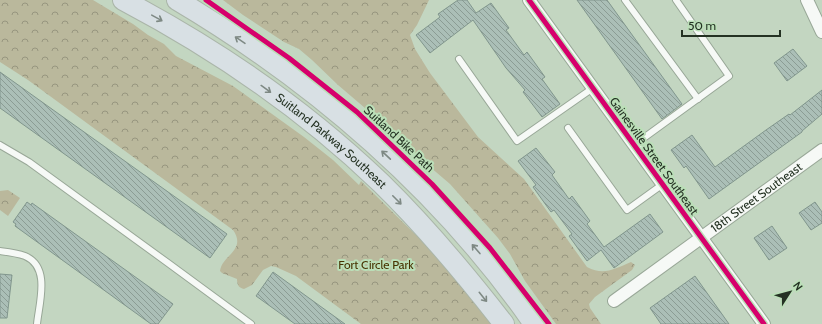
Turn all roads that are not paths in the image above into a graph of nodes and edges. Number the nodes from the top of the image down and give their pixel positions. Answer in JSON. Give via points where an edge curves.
{"nodes":[{"id":1,"x":123,"y":0,"type":"edge"},
{"id":2,"x":177,"y":0,"type":"edge"},
{"id":3,"x":529,"y":0,"type":"edge"},
{"id":4,"x":625,"y":0,"type":"edge"},
{"id":5,"x":676,"y":0,"type":"edge"},
{"id":6,"x":807,"y":0,"type":"edge"},
{"id":7,"x":821,"y":26,"type":"edge"},
{"id":8,"x":459,"y":59,"type":"dead end"},
{"id":9,"x":593,"y":88,"type":"junction"},
{"id":10,"x":698,"y":99,"type":"junction"},
{"id":11,"x":568,"y":128,"type":"dead end"},
{"id":12,"x":0,"y":145,"type":"edge"},
{"id":13,"x":634,"y":145,"type":"junction"},
{"id":14,"x":822,"y":150,"type":"edge"},
{"id":15,"x":663,"y":184,"type":"junction"},
{"id":16,"x":701,"y":238,"type":"junction"},
{"id":17,"x":0,"y":251,"type":"edge"},
{"id":18,"x":614,"y":301,"type":"dead end"},
{"id":19,"x":37,"y":324,"type":"edge"},
{"id":20,"x":251,"y":324,"type":"edge"},
{"id":21,"x":504,"y":324,"type":"edge"},
{"id":22,"x":534,"y":324,"type":"edge"},
{"id":23,"x":764,"y":324,"type":"edge"}],
"edges":[{"from":1,"to":21,"type":"highway","name":"Suitland Parkway Southeast","one_way":true,"via":[[218,55],[336,143],[418,221]]},
{"from":22,"to":2,"type":"highway","name":"Suitland Parkway Southeast","one_way":true,"via":[[494,271],[456,227],[364,135],[282,69]]},
{"from":3,"to":9,"type":"street","name":"Gainesville Street Southeast"},
{"from":4,"to":10,"type":"lane"},
{"from":5,"to":10,"type":"lane","via":[[730,76]]},
{"from":6,"to":7,"type":"street"},
{"from":8,"to":9,"type":"lane","via":[[517,142]]},
{"from":9,"to":13,"type":"street","name":"Gainesville Street Southeast"},
{"from":10,"to":13,"type":"lane"},
{"from":11,"to":15,"type":"lane","via":[[627,210]]},
{"from":12,"to":20,"type":"lane","via":[[35,167]]},
{"from":13,"to":15,"type":"street","name":"Gainesville Street Southeast"},
{"from":14,"to":16,"type":"street","name":"18th Street Southeast"},
{"from":15,"to":16,"type":"street","name":"Gainesville Street Southeast"},
{"from":16,"to":18,"type":"street","name":"18th Street Southeast"},
{"from":16,"to":23,"type":"street","name":"Gainesville Street Southeast"},
{"from":17,"to":19,"type":"lane","via":[[20,254],[32,260],[39,270],[42,282]]}]}
